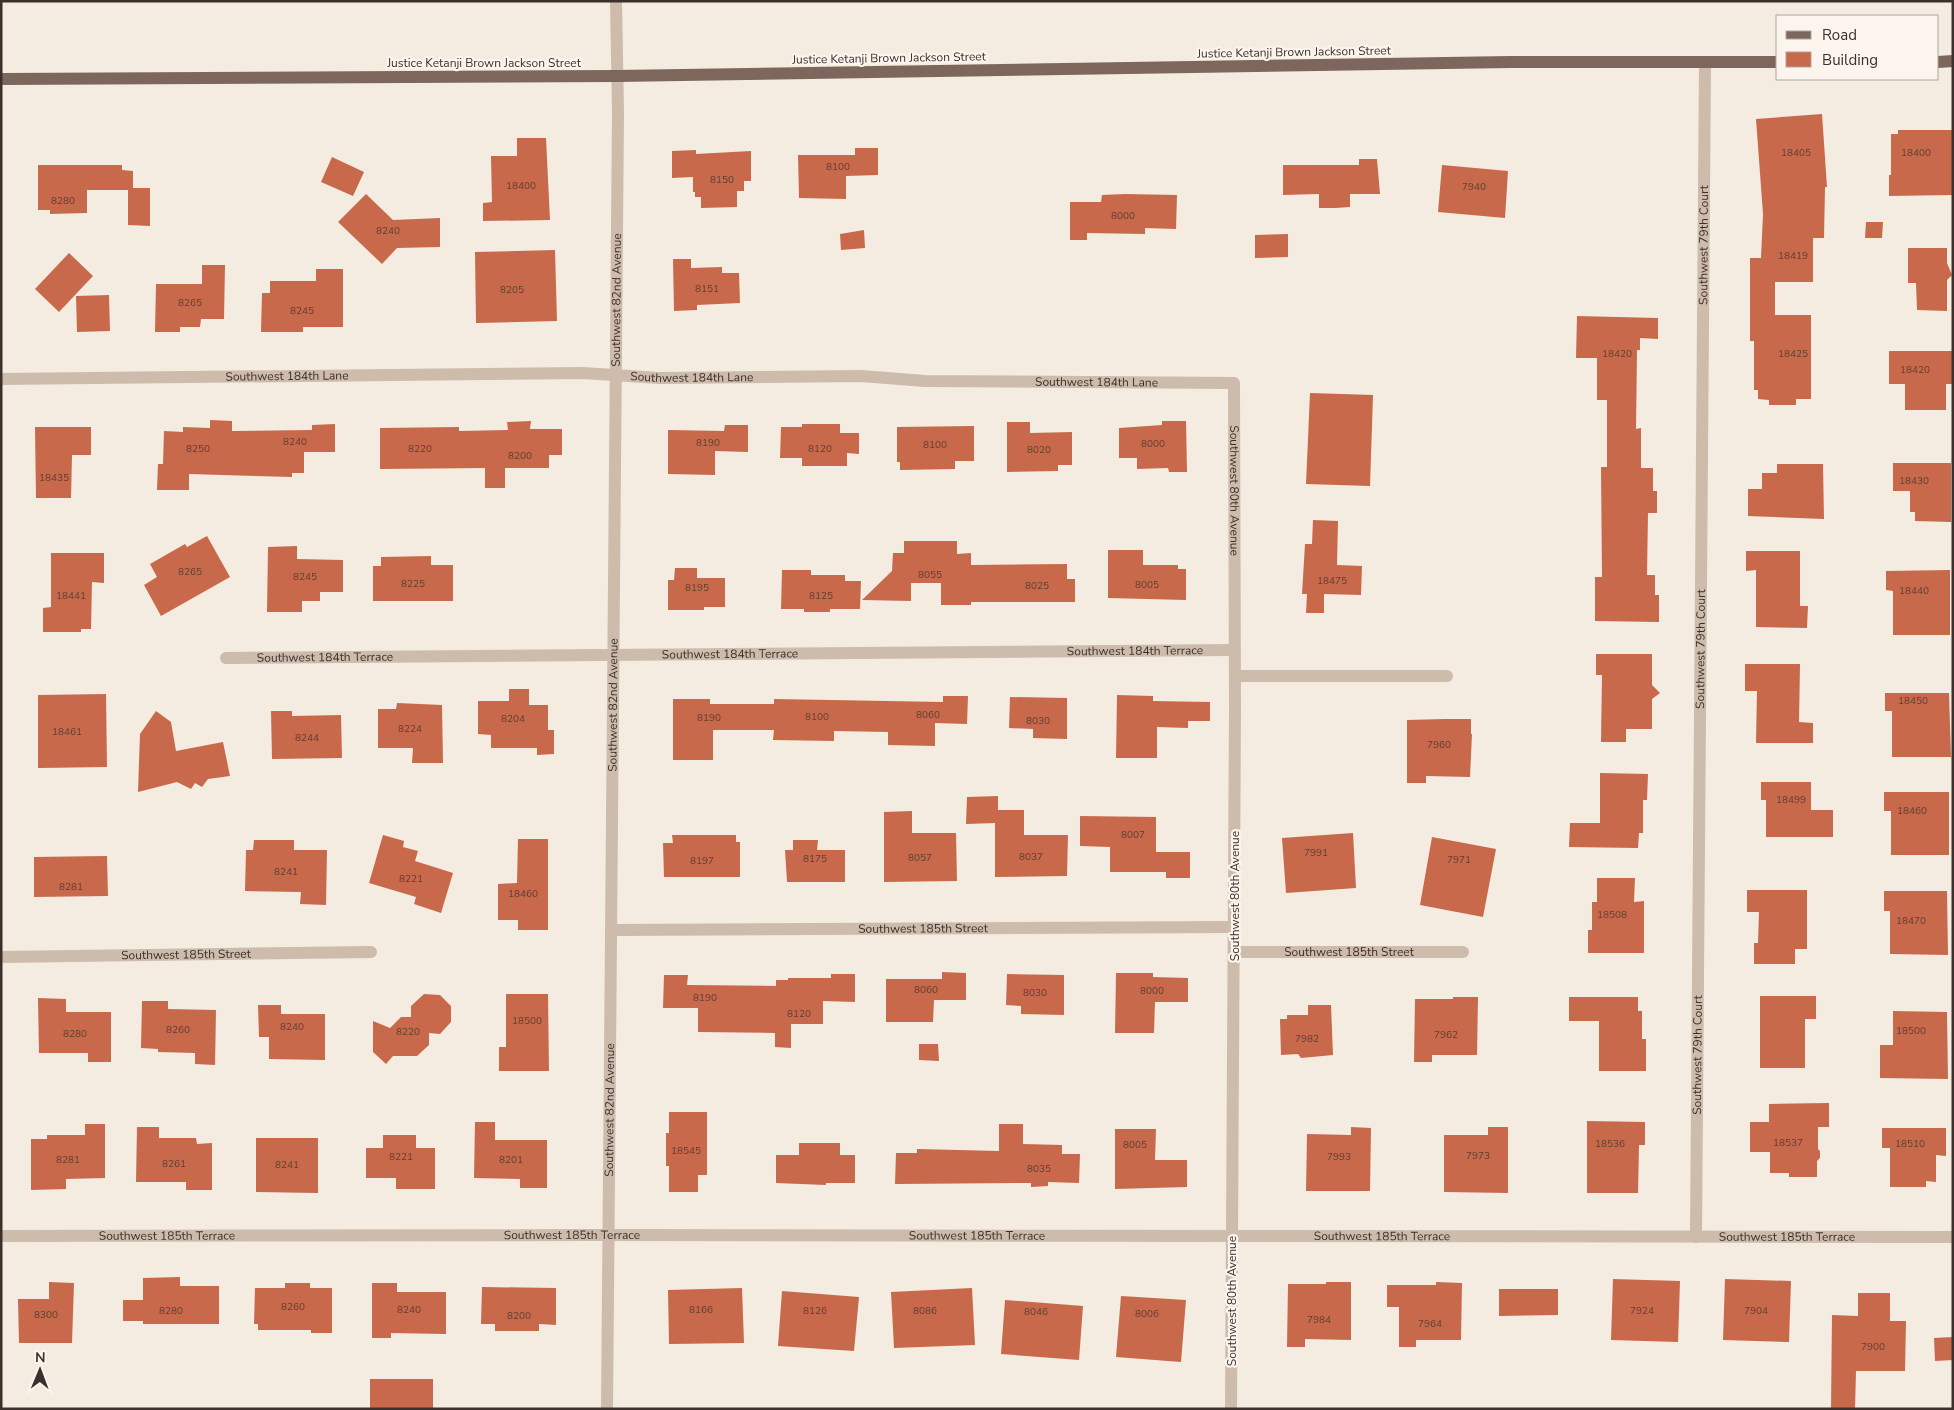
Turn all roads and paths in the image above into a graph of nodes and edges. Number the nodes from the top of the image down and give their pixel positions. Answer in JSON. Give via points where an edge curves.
{"nodes":[{"id":1,"x":616,"y":1,"type":"edge"},
{"id":2,"x":1776,"y":62,"type":"edge"},
{"id":3,"x":1939,"y":62,"type":"edge"},
{"id":4,"x":1953,"y":62,"type":"edge"},
{"id":5,"x":1705,"y":63,"type":"junction"},
{"id":6,"x":617,"y":76,"type":"junction"},
{"id":7,"x":1,"y":80,"type":"edge"},
{"id":8,"x":616,"y":374,"type":"junction"},
{"id":9,"x":1,"y":379,"type":"edge"},
{"id":10,"x":1234,"y":382,"type":"joint"},
{"id":11,"x":1234,"y":650,"type":"junction"},
{"id":12,"x":614,"y":655,"type":"junction"},
{"id":13,"x":226,"y":658,"type":"dead end"},
{"id":14,"x":1235,"y":676,"type":"junction"},
{"id":15,"x":1447,"y":676,"type":"dead end"},
{"id":16,"x":1235,"y":927,"type":"junction"},
{"id":17,"x":612,"y":930,"type":"junction"},
{"id":18,"x":371,"y":952,"type":"dead end"},
{"id":19,"x":1234,"y":952,"type":"junction"},
{"id":20,"x":1463,"y":952,"type":"dead end"},
{"id":21,"x":1,"y":957,"type":"edge"},
{"id":22,"x":609,"y":1235,"type":"junction"},
{"id":23,"x":1,"y":1236,"type":"edge"},
{"id":24,"x":1232,"y":1236,"type":"junction"},
{"id":25,"x":1696,"y":1237,"type":"junction"},
{"id":26,"x":1953,"y":1237,"type":"edge"},
{"id":27,"x":607,"y":1409,"type":"edge"},
{"id":28,"x":1231,"y":1409,"type":"edge"}],
"edges":[{"from":1,"to":6,"type":"street","name":"Southwest 82nd Avenue"},
{"from":2,"to":5,"type":"main road","name":"Justice Ketanji Brown Jackson Street"},
{"from":3,"to":4,"type":"main road"},
{"from":5,"to":6,"type":"main road","name":"Justice Ketanji Brown Jackson Street","via":[[1510,62]]},
{"from":5,"to":25,"type":"street","name":"Southwest 79th Court"},
{"from":6,"to":7,"type":"main road","name":"Justice Ketanji Brown Jackson Street"},
{"from":6,"to":8,"type":"street","name":"Southwest 82nd Avenue"},
{"from":8,"to":9,"type":"street","name":"Southwest 184th Lane"},
{"from":8,"to":10,"type":"street","name":"Southwest 184th Lane","via":[[659,378],[862,376],[924,382]]},
{"from":8,"to":12,"type":"street","name":"Southwest 82nd Avenue"},
{"from":10,"to":11,"type":"street","name":"Southwest 80th Avenue"},
{"from":11,"to":12,"type":"street","name":"Southwest 184th Terrace"},
{"from":11,"to":14,"type":"street","name":"Southwest 80th Avenue"},
{"from":12,"to":13,"type":"street","name":"Southwest 184th Terrace"},
{"from":12,"to":17,"type":"street","name":"Southwest 82nd Avenue"},
{"from":14,"to":15,"type":"street"},
{"from":14,"to":16,"type":"street","name":"Southwest 80th Avenue"},
{"from":16,"to":17,"type":"street","name":"Southwest 185th Street"},
{"from":16,"to":19,"type":"street","name":"Southwest 80th Avenue"},
{"from":17,"to":22,"type":"street","name":"Southwest 82nd Avenue"},
{"from":18,"to":21,"type":"street","name":"Southwest 185th Street"},
{"from":19,"to":20,"type":"street","name":"Southwest 185th Street"},
{"from":19,"to":24,"type":"street","name":"Southwest 80th Avenue"},
{"from":22,"to":23,"type":"street","name":"Southwest 185th Terrace"},
{"from":22,"to":24,"type":"street","name":"Southwest 185th Terrace"},
{"from":22,"to":27,"type":"street","name":"Southwest 82nd Avenue"},
{"from":24,"to":25,"type":"street","name":"Southwest 185th Terrace"},
{"from":24,"to":28,"type":"street","name":"Southwest 80th Avenue"},
{"from":25,"to":26,"type":"street","name":"Southwest 185th Terrace"}]}
